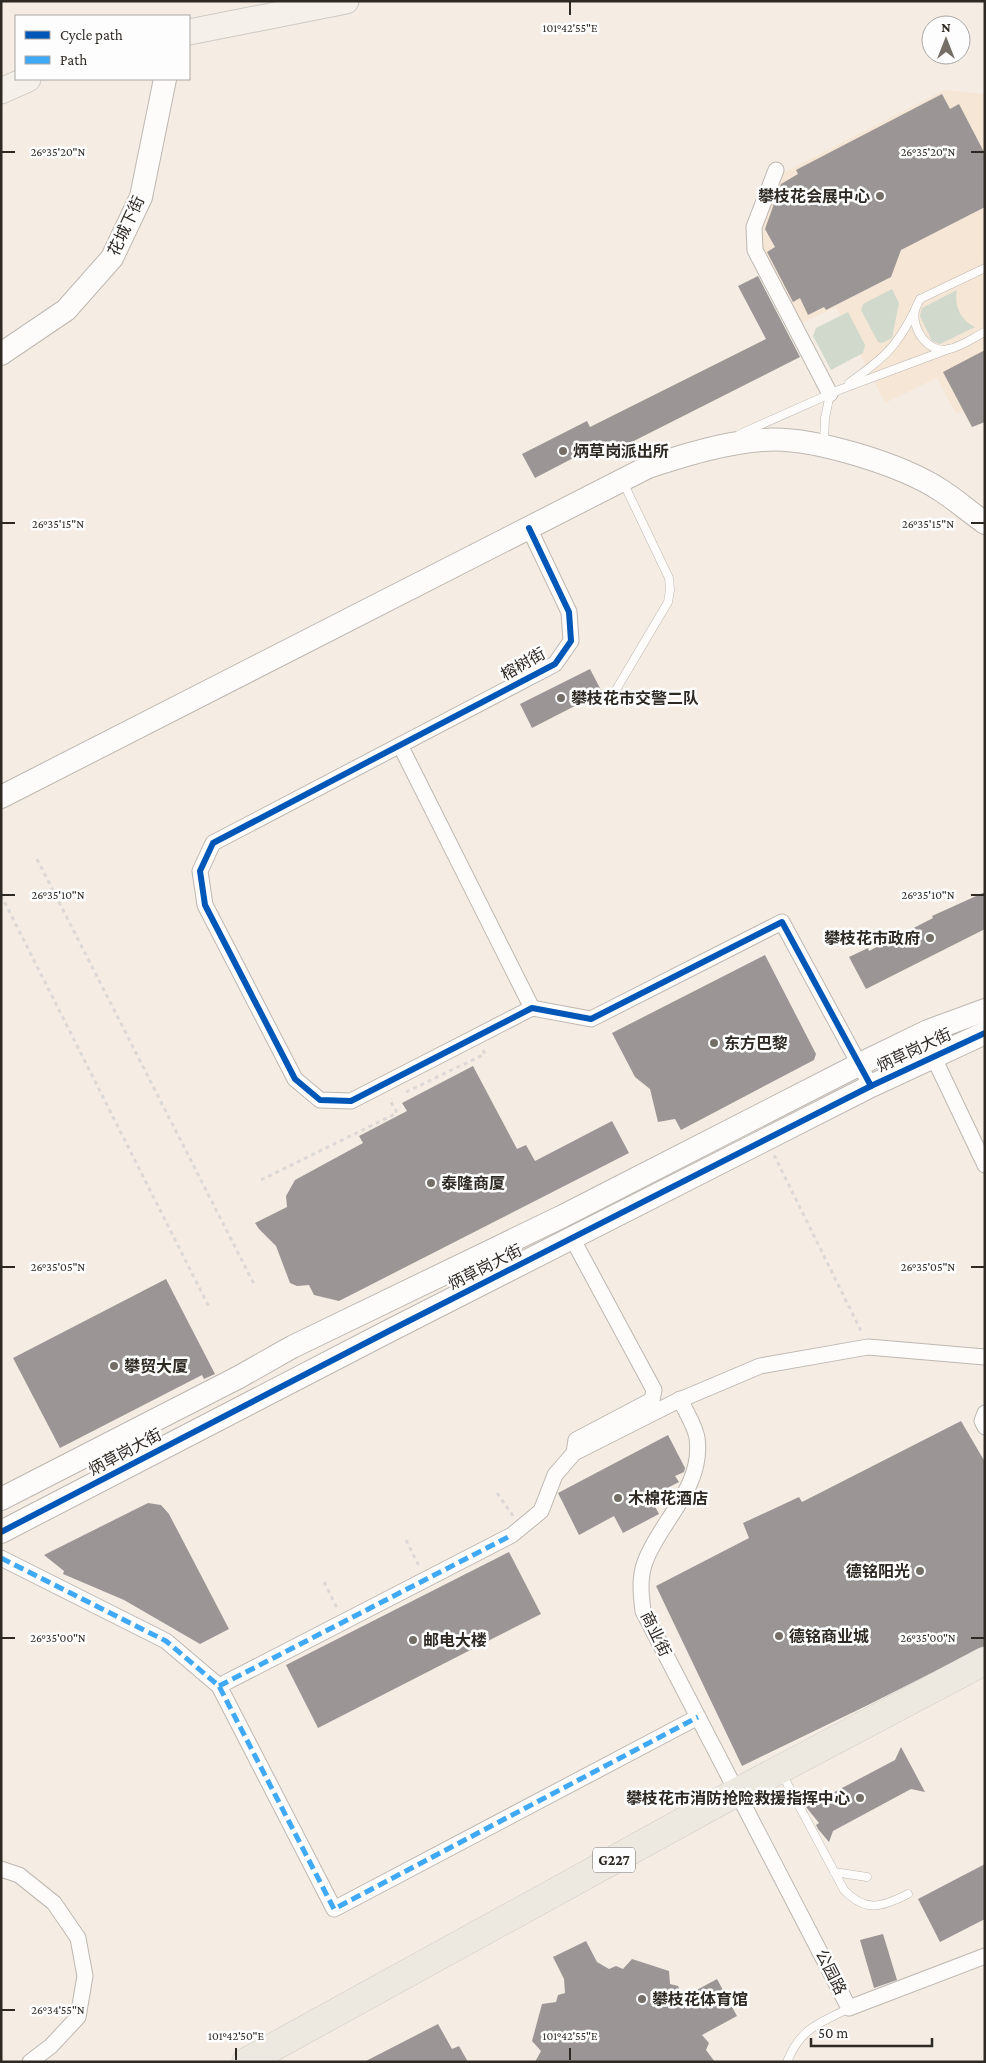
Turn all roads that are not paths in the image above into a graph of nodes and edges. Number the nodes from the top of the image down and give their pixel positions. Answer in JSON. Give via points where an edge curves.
{"nodes":[{"id":1,"x":346,"y":1,"type":"edge"},
{"id":2,"x":190,"y":32,"type":"edge"},
{"id":3,"x":26,"y":80,"type":"edge"},
{"id":4,"x":165,"y":80,"type":"edge"},
{"id":5,"x":1,"y":91,"type":"edge"},
{"id":6,"x":776,"y":170,"type":"dead end"},
{"id":7,"x":985,"y":268,"type":"edge"},
{"id":8,"x":915,"y":310,"type":"junction"},
{"id":9,"x":985,"y":332,"type":"edge"},
{"id":10,"x":948,"y":349,"type":"junction"},
{"id":11,"x":1,"y":354,"type":"edge"},
{"id":12,"x":834,"y":392,"type":"junction"},
{"id":13,"x":824,"y":445,"type":"junction"},
{"id":14,"x":705,"y":449,"type":"junction"},
{"id":15,"x":623,"y":480,"type":"junction"},
{"id":16,"x":985,"y":523,"type":"edge"},
{"id":17,"x":529,"y":528,"type":"junction"},
{"id":18,"x":610,"y":700,"type":"dead end"},
{"id":19,"x":400,"y":745,"type":"junction"},
{"id":20,"x":1,"y":797,"type":"edge"},
{"id":21,"x":532,"y":1008,"type":"junction"},
{"id":22,"x":985,"y":1010,"type":"edge"},
{"id":23,"x":985,"y":1033,"type":"edge"},
{"id":24,"x":933,"y":1056,"type":"junction"},
{"id":25,"x":860,"y":1064,"type":"junction"},
{"id":26,"x":871,"y":1086,"type":"junction"},
{"id":27,"x":985,"y":1164,"type":"edge"},
{"id":28,"x":572,"y":1238,"type":"junction"},
{"id":29,"x":985,"y":1357,"type":"edge"},
{"id":30,"x":680,"y":1399,"type":"junction"},
{"id":31,"x":985,"y":1414,"type":"edge"},
{"id":32,"x":985,"y":1426,"type":"edge"},
{"id":33,"x":574,"y":1453,"type":"junction"},
{"id":34,"x":1,"y":1499,"type":"edge"},
{"id":35,"x":1,"y":1532,"type":"edge"},
{"id":36,"x":1,"y":1558,"type":"edge"},
{"id":37,"x":985,"y":1661,"type":"edge"},
{"id":38,"x":985,"y":1678,"type":"edge"},
{"id":39,"x":219,"y":1686,"type":"junction"},
{"id":40,"x":698,"y":1717,"type":"junction"},
{"id":41,"x":784,"y":1778,"type":"junction"},
{"id":42,"x":741,"y":1800,"type":"junction"},
{"id":43,"x":1,"y":1869,"type":"edge"},
{"id":44,"x":834,"y":1872,"type":"junction"},
{"id":45,"x":868,"y":1877,"type":"dead end"},
{"id":46,"x":908,"y":1894,"type":"dead end"},
{"id":47,"x":985,"y":1956,"type":"edge"},
{"id":48,"x":849,"y":2008,"type":"junction"},
{"id":49,"x":30,"y":2062,"type":"edge"},
{"id":50,"x":246,"y":2062,"type":"edge"},
{"id":51,"x":276,"y":2062,"type":"edge"},
{"id":52,"x":787,"y":2062,"type":"edge"}],
"edges":[{"from":1,"to":2,"type":"main road"},
{"from":3,"to":5,"type":"main road"},
{"from":4,"to":11,"type":"street","name":"花城下街","via":[[141,197],[112,258],[66,310]]},
{"from":6,"to":12,"type":"street","via":[[754,227],[755,250]]},
{"from":7,"to":8,"type":"lane","via":[[920,299]]},
{"from":8,"to":10,"type":"lane","via":[[915,324],[926,343]]},
{"from":8,"to":12,"type":"lane","via":[[902,337],[882,359]]},
{"from":9,"to":10,"type":"lane"},
{"from":10,"to":12,"type":"lane"},
{"from":12,"to":13,"type":"lane","via":[[825,418]]},
{"from":12,"to":14,"type":"lane"},
{"from":13,"to":14,"type":"street","via":[[764,439]]},
{"from":13,"to":16,"type":"street","via":[[883,464],[941,490]]},
{"from":14,"to":15,"type":"street","via":[[648,467]]},
{"from":15,"to":17,"type":"street"},
{"from":15,"to":18,"type":"lane","via":[[669,578],[670,590],[668,602]]},
{"from":17,"to":19,"type":"street","name":"榕树街","via":[[569,612],[571,641],[554,664]]},
{"from":17,"to":20,"type":"street"},
{"from":19,"to":21,"type":"street"},
{"from":19,"to":21,"type":"street","name":"榕树街","via":[[213,843],[200,871],[205,905],[295,1079],[320,1100],[351,1102]]},
{"from":21,"to":25,"type":"street","via":[[591,1018],[782,922]]},
{"from":22,"to":25,"type":"street","name":"炳草岗大街","via":[[928,1031]]},
{"from":23,"to":24,"type":"street","name":"炳草岗大街"},
{"from":24,"to":26,"type":"street","name":"炳草岗大街"},
{"from":24,"to":27,"type":"street"},
{"from":25,"to":26,"type":"street"},
{"from":25,"to":34,"type":"street","name":"炳草岗大街","via":[[563,1216],[292,1347]]},
{"from":26,"to":28,"type":"street","name":"炳草岗大街"},
{"from":28,"to":33,"type":"street","via":[[654,1390],[652,1400],[576,1440]]},
{"from":28,"to":35,"type":"street","name":"炳草岗大街"},
{"from":29,"to":30,"type":"street","via":[[868,1347],[760,1366]]},
{"from":30,"to":33,"type":"street"},
{"from":30,"to":40,"type":"street","name":"商业街","via":[[697,1437],[697,1460],[691,1481],[645,1562],[640,1586],[643,1611]]},
{"from":31,"to":32,"type":"street","via":[[982,1421]]},
{"from":33,"to":39,"type":"street","via":[[555,1475],[541,1511],[512,1535]]},
{"from":36,"to":39,"type":"street","via":[[166,1641]]},
{"from":37,"to":41,"type":"highway","number":"G227"},
{"from":38,"to":41,"type":"highway","number":"G227"},
{"from":39,"to":40,"type":"street","via":[[334,1909]]},
{"from":40,"to":42,"type":"street","name":"商业街"},
{"from":41,"to":42,"type":"highway","number":"G227"},
{"from":41,"to":44,"type":"lane"},
{"from":42,"to":48,"type":"street","name":"公园路"},
{"from":42,"to":50,"type":"highway","number":"G227"},
{"from":42,"to":51,"type":"highway","number":"G227"},
{"from":43,"to":49,"type":"street","via":[[20,1875],[54,1903],[78,1938],[85,1976],[78,2016]]},
{"from":44,"to":45,"type":"lane"},
{"from":44,"to":46,"type":"lane","via":[[853,1900],[865,1905],[889,1904]]},
{"from":47,"to":48,"type":"street","name":"公园路"},
{"from":48,"to":52,"type":"lane","via":[[805,2032],[793,2046]]}]}
